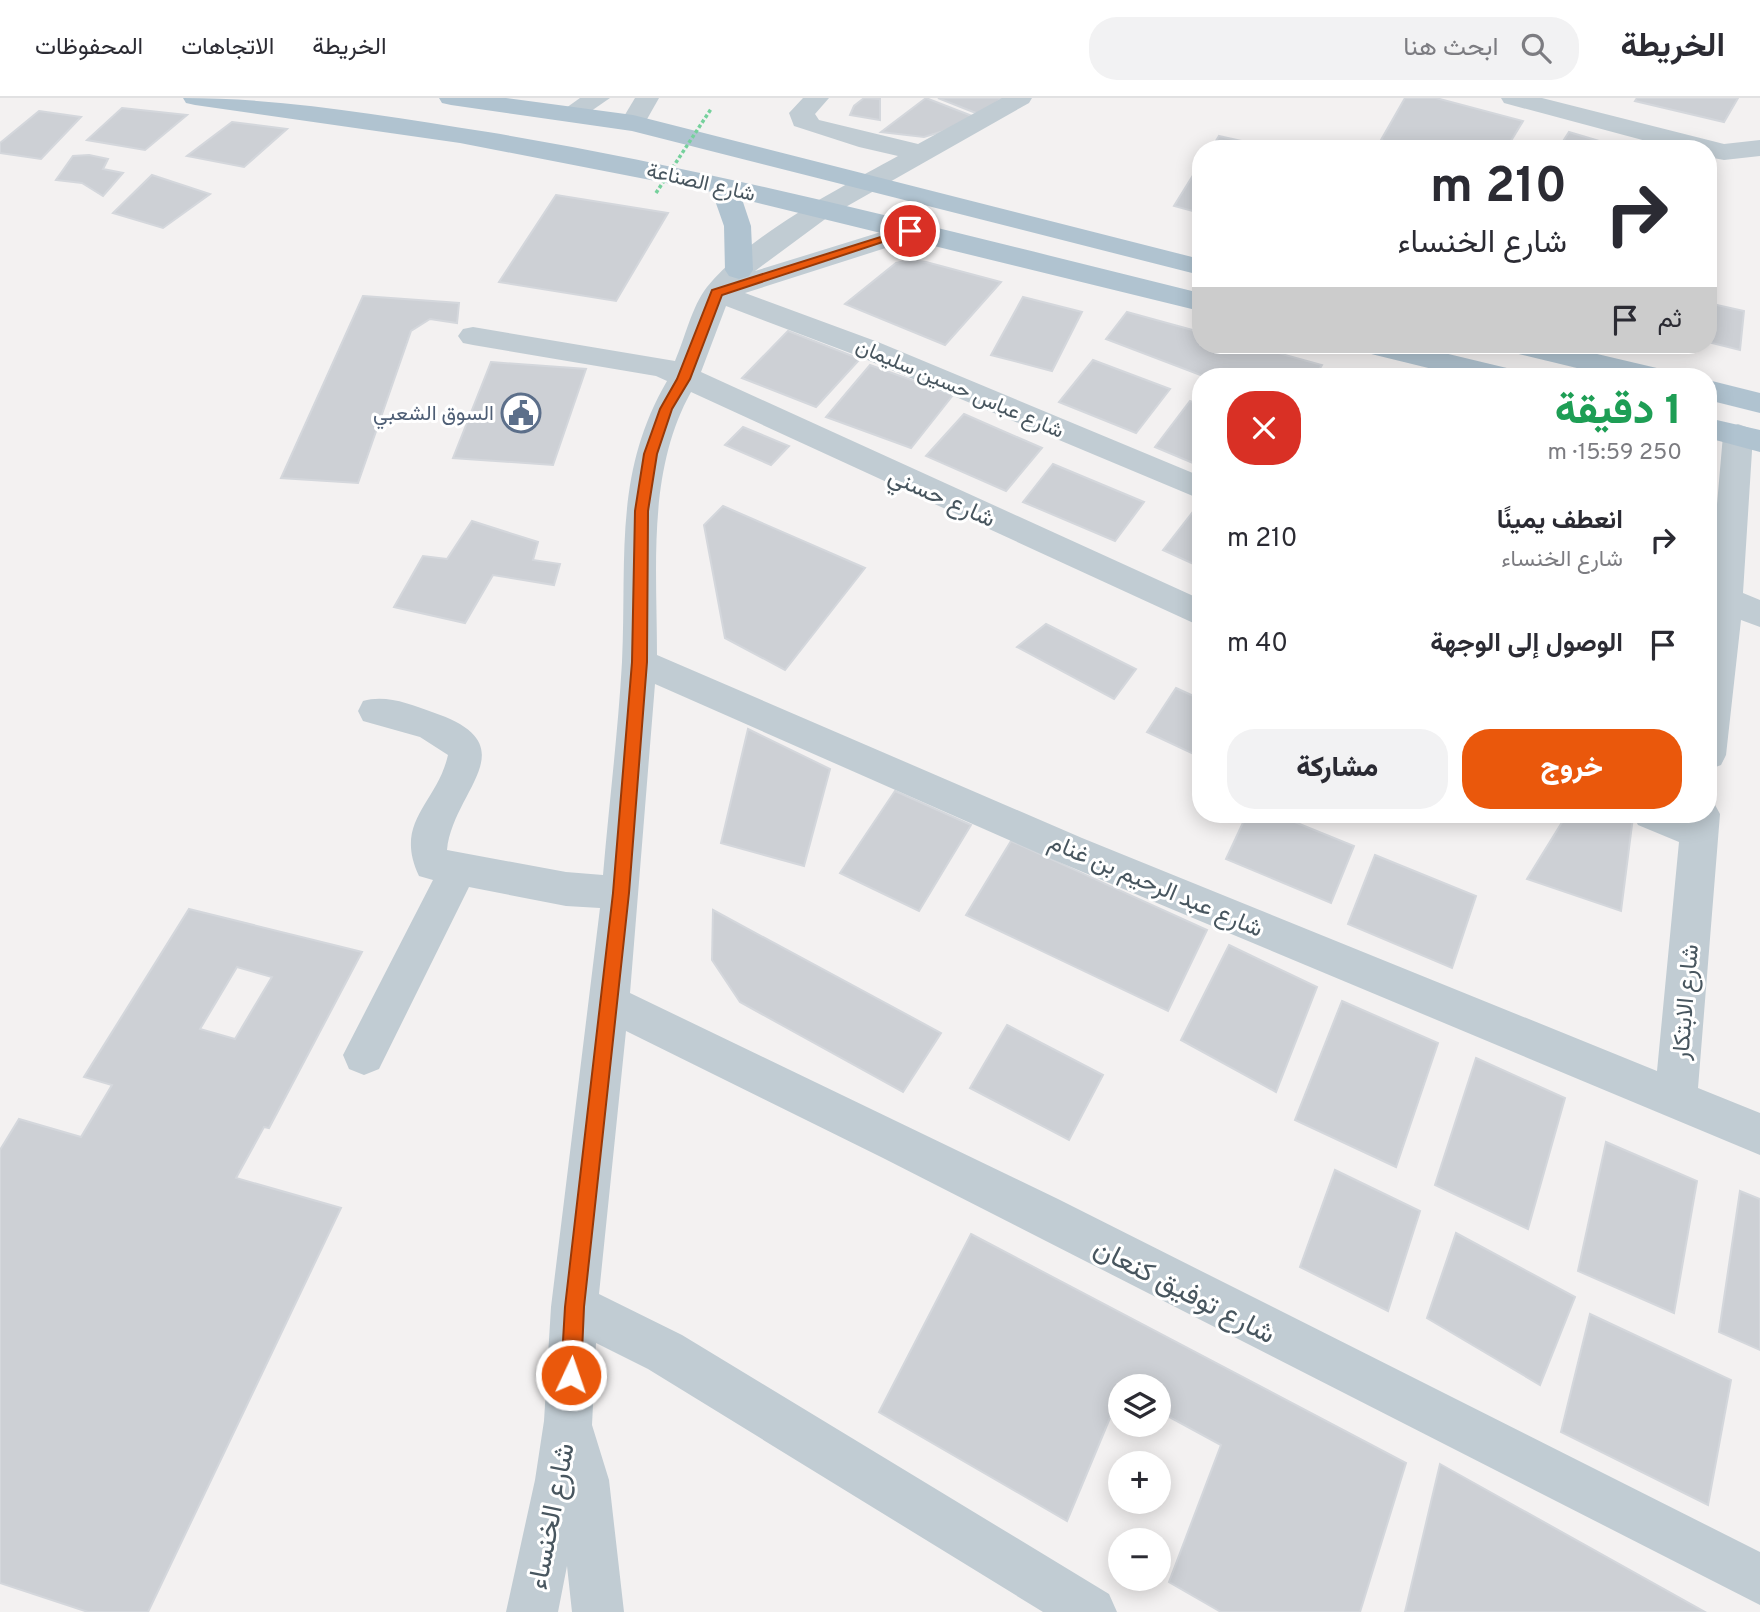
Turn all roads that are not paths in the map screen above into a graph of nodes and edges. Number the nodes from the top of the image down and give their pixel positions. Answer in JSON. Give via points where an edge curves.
{"nodes":[{"id":1,"x":195,"y":98,"type":"edge"},
{"id":2,"x":451,"y":98,"type":"edge"},
{"id":3,"x":598,"y":98,"type":"edge"},
{"id":4,"x":647,"y":98,"type":"edge"},
{"id":5,"x":817,"y":98,"type":"edge"},
{"id":6,"x":1020,"y":98,"type":"edge"},
{"id":7,"x":1513,"y":98,"type":"edge"},
{"id":8,"x":572,"y":113,"type":"junction"},
{"id":9,"x":633,"y":123,"type":"junction"},
{"id":10,"x":1673,"y":140,"type":"edge"},
{"id":11,"x":1760,"y":148,"type":"edge"},
{"id":12,"x":1717,"y":151,"type":"edge"},
{"id":13,"x":922,"y":153,"type":"junction"},
{"id":14,"x":866,"y":183,"type":"junction"},
{"id":15,"x":722,"y":186,"type":"junction"},
{"id":16,"x":818,"y":211,"type":"junction"},
{"id":17,"x":910,"y":231,"type":"junction"},
{"id":18,"x":1192,"y":265,"type":"edge"},
{"id":19,"x":728,"y":281,"type":"junction"},
{"id":20,"x":1192,"y":300,"type":"edge"},
{"id":21,"x":473,"y":336,"type":"dead end"},
{"id":22,"x":1410,"y":354,"type":"edge"},
{"id":23,"x":1558,"y":354,"type":"edge"},
{"id":24,"x":1467,"y":368,"type":"edge"},
{"id":25,"x":1616,"y":368,"type":"edge"},
{"id":26,"x":684,"y":379,"type":"junction"},
{"id":27,"x":1717,"y":392,"type":"edge"},
{"id":28,"x":1760,"y":403,"type":"edge"},
{"id":29,"x":1735,"y":435,"type":"edge"},
{"id":30,"x":1192,"y":485,"type":"edge"},
{"id":31,"x":1726,"y":600,"type":"junction"},
{"id":32,"x":1192,"y":609,"type":"edge"},
{"id":33,"x":1760,"y":614,"type":"edge"},
{"id":34,"x":1717,"y":660,"type":"edge"},
{"id":35,"x":639,"y":662,"type":"junction"},
{"id":36,"x":376,"y":711,"type":"dead end"},
{"id":37,"x":1700,"y":824,"type":"edge"},
{"id":38,"x":458,"y":870,"type":"junction"},
{"id":39,"x":621,"y":893,"type":"junction"},
{"id":40,"x":608,"y":1003,"type":"junction"},
{"id":41,"x":364,"y":1055,"type":"dead end"},
{"id":42,"x":1676,"y":1101,"type":"junction"},
{"id":43,"x":1760,"y":1134,"type":"edge"},
{"id":44,"x":575,"y":1307,"type":"junction"},
{"id":45,"x":568,"y":1420,"type":"junction"},
{"id":46,"x":1760,"y":1579,"type":"edge"},
{"id":47,"x":532,"y":1612,"type":"edge"},
{"id":48,"x":598,"y":1612,"type":"edge"},
{"id":49,"x":1091,"y":1612,"type":"edge"}],
"edges":[{"from":1,"to":15,"type":"main road","name":"شارع الصناعة","via":[[582,157]]},
{"from":2,"to":8,"type":"main road","name":"شارع الصناعة"},
{"from":3,"to":8,"type":"street"},
{"from":4,"to":9,"type":"street"},
{"from":5,"to":13,"type":"street","via":[[802,113],[803,121],[810,125]]},
{"from":6,"to":13,"type":"street"},
{"from":7,"to":10,"type":"street"},
{"from":8,"to":9,"type":"main road","name":"شارع الصناعة"},
{"from":9,"to":14,"type":"main road","name":"شارع الصناعة"},
{"from":11,"to":12,"type":"street"},
{"from":13,"to":14,"type":"street"},
{"from":14,"to":16,"type":"street"},
{"from":14,"to":18,"type":"main road","name":"شارع الصناعة"},
{"from":15,"to":16,"type":"main road","name":"شارع الصناعة"},
{"from":15,"to":19,"type":"main road","via":[[739,225]]},
{"from":16,"to":17,"type":"main road","name":"شارع الصناعة"},
{"from":16,"to":19,"type":"street"},
{"from":17,"to":19,"type":"street"},
{"from":17,"to":20,"type":"main road","name":"شارع الصناعة"},
{"from":19,"to":26,"type":"street","name":"شارع الخنساء"},
{"from":19,"to":30,"type":"street","name":"شارع عباس حسين سليمان","via":[[868,349]]},
{"from":21,"to":26,"type":"street","name":"شارع حسني","via":[[663,367]]},
{"from":22,"to":24,"type":"main road"},
{"from":23,"to":25,"type":"main road"},
{"from":26,"to":32,"type":"street","name":"شارع حسني"},
{"from":26,"to":35,"type":"street","name":"شارع الخنساء","via":[[666,409],[645,480]]},
{"from":27,"to":28,"type":"main road"},
{"from":29,"to":31,"type":"street"},
{"from":31,"to":33,"type":"street"},
{"from":31,"to":34,"type":"street"},
{"from":35,"to":39,"type":"street","name":"شارع الخنساء"},
{"from":35,"to":42,"type":"street","name":"شارع عبد الرحيم بن غنام","via":[[1068,849]]},
{"from":36,"to":38,"type":"street","via":[[434,728],[466,752],[427,849],[433,864]]},
{"from":37,"to":42,"type":"street","name":"شارع الابتكار"},
{"from":38,"to":39,"type":"street","via":[[566,889]]},
{"from":38,"to":41,"type":"street"},
{"from":39,"to":40,"type":"street","name":"شارع الخنساء"},
{"from":40,"to":44,"type":"street","name":"شارع الخنساء"},
{"from":40,"to":46,"type":"street","name":"شارع توفيق كنعان","via":[[805,1094],[1474,1438]]},
{"from":42,"to":43,"type":"street"},
{"from":44,"to":45,"type":"street","name":"شارع الخنساء"},
{"from":44,"to":49,"type":"street","via":[[665,1352]]},
{"from":45,"to":47,"type":"street","name":"شارع الخنساء"},
{"from":45,"to":48,"type":"street","name":"شارع الخنساء","via":[[584,1480]]}]}
